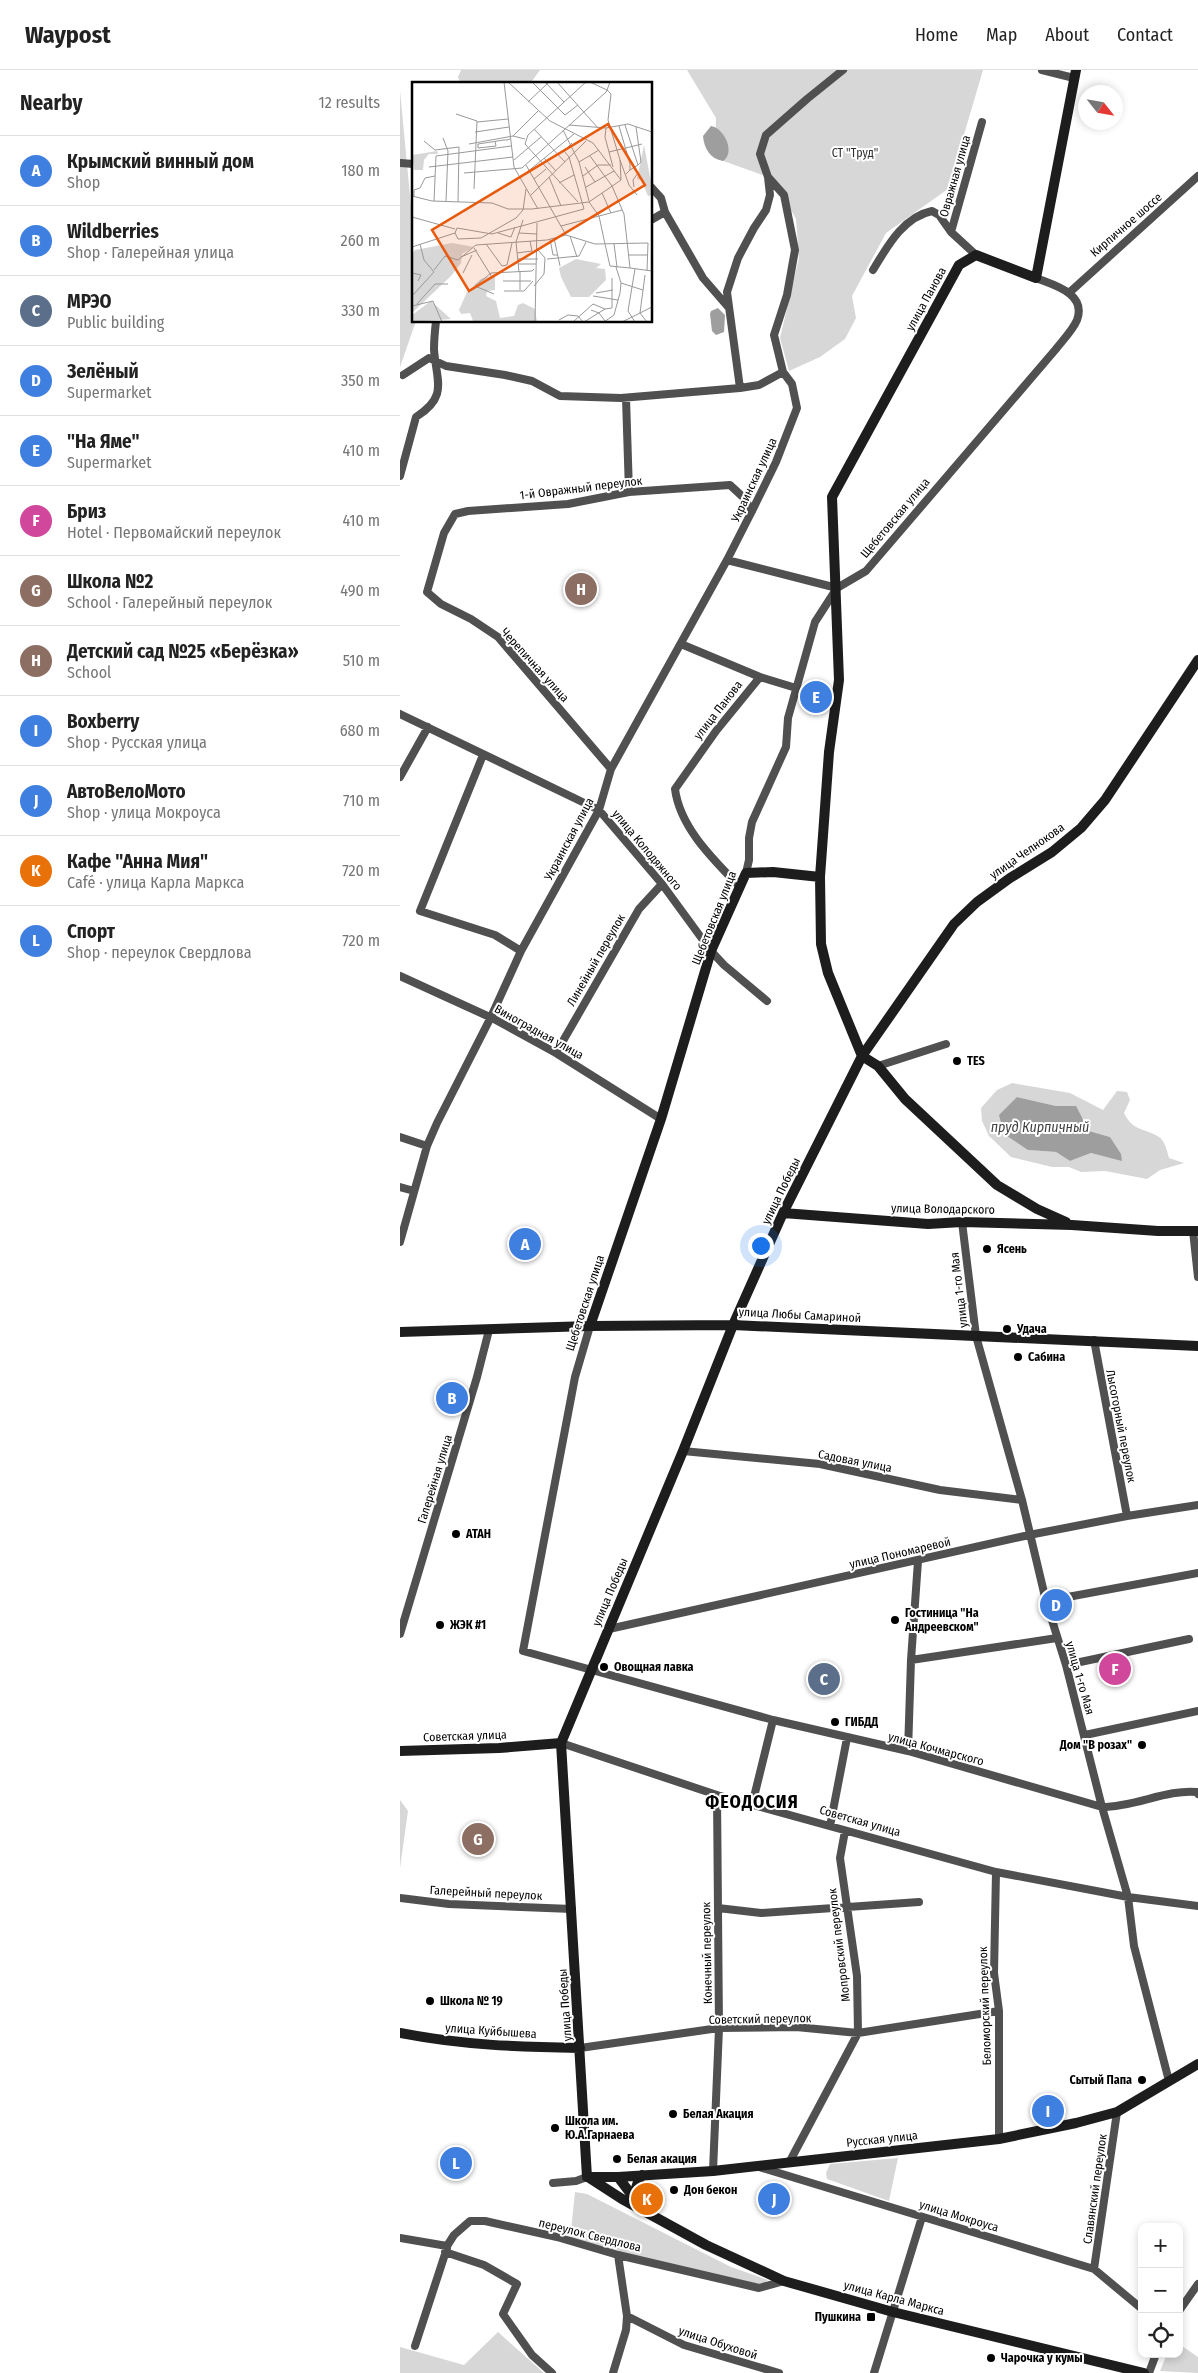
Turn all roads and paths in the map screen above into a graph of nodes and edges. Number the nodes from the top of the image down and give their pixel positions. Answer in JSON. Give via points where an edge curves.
{"nodes":[{"id":1,"x":843,"y":70,"type":"edge"},
{"id":2,"x":1042,"y":70,"type":"edge"},
{"id":3,"x":1075,"y":74,"type":"edge"},
{"id":4,"x":982,"y":122,"type":"dead end"},
{"id":5,"x":1198,"y":176,"type":"edge"},
{"id":6,"x":768,"y":177,"type":"junction"},
{"id":7,"x":652,"y":188,"type":"edge"},
{"id":8,"x":665,"y":212,"type":"junction"},
{"id":9,"x":652,"y":219,"type":"edge"},
{"id":10,"x":951,"y":232,"type":"junction"},
{"id":11,"x":976,"y":255,"type":"junction"},
{"id":12,"x":873,"y":270,"type":"dead end"},
{"id":13,"x":1036,"y":278,"type":"junction"},
{"id":14,"x":1070,"y":292,"type":"junction"},
{"id":15,"x":730,"y":309,"type":"junction"},
{"id":16,"x":436,"y":322,"type":"edge"},
{"id":17,"x":436,"y":360,"type":"junction"},
{"id":18,"x":783,"y":372,"type":"junction"},
{"id":19,"x":403,"y":375,"type":"dead end"},
{"id":20,"x":740,"y":388,"type":"junction"},
{"id":21,"x":626,"y":398,"type":"junction"},
{"id":22,"x":400,"y":476,"type":"edge"},
{"id":23,"x":629,"y":492,"type":"junction"},
{"id":24,"x":752,"y":512,"type":"junction"},
{"id":25,"x":727,"y":560,"type":"junction"},
{"id":26,"x":837,"y":588,"type":"junction"},
{"id":27,"x":427,"y":592,"type":"joint"},
{"id":28,"x":681,"y":644,"type":"junction"},
{"id":29,"x":1198,"y":660,"type":"edge"},
{"id":30,"x":760,"y":677,"type":"junction"},
{"id":31,"x":796,"y":688,"type":"junction"},
{"id":32,"x":400,"y":714,"type":"edge"},
{"id":33,"x":428,"y":727,"type":"junction"},
{"id":34,"x":483,"y":755,"type":"junction"},
{"id":35,"x":611,"y":769,"type":"junction"},
{"id":36,"x":400,"y":777,"type":"edge"},
{"id":37,"x":599,"y":810,"type":"junction"},
{"id":38,"x":746,"y":874,"type":"junction"},
{"id":39,"x":820,"y":877,"type":"junction"},
{"id":40,"x":662,"y":884,"type":"junction"},
{"id":41,"x":740,"y":887,"type":"junction"},
{"id":42,"x":521,"y":951,"type":"junction"},
{"id":43,"x":711,"y":951,"type":"junction"},
{"id":44,"x":400,"y":976,"type":"edge"},
{"id":45,"x":767,"y":1001,"type":"dead end"},
{"id":46,"x":491,"y":1017,"type":"junction"},
{"id":47,"x":946,"y":1044,"type":"dead end"},
{"id":48,"x":556,"y":1053,"type":"junction"},
{"id":49,"x":862,"y":1056,"type":"junction"},
{"id":50,"x":878,"y":1066,"type":"junction"},
{"id":51,"x":661,"y":1119,"type":"junction"},
{"id":52,"x":400,"y":1137,"type":"edge"},
{"id":53,"x":427,"y":1146,"type":"junction"},
{"id":54,"x":400,"y":1187,"type":"edge"},
{"id":55,"x":414,"y":1191,"type":"junction"},
{"id":56,"x":784,"y":1213,"type":"junction"},
{"id":57,"x":962,"y":1222,"type":"junction"},
{"id":58,"x":1072,"y":1225,"type":"junction"},
{"id":59,"x":1195,"y":1231,"type":"edge"},
{"id":60,"x":400,"y":1242,"type":"edge"},
{"id":61,"x":1198,"y":1277,"type":"edge"},
{"id":62,"x":733,"y":1324,"type":"junction"},
{"id":63,"x":590,"y":1326,"type":"junction"},
{"id":64,"x":489,"y":1330,"type":"junction"},
{"id":65,"x":400,"y":1332,"type":"edge"},
{"id":66,"x":976,"y":1336,"type":"junction"},
{"id":67,"x":1094,"y":1340,"type":"junction"},
{"id":68,"x":1198,"y":1346,"type":"edge"},
{"id":69,"x":683,"y":1451,"type":"junction"},
{"id":70,"x":1022,"y":1500,"type":"junction"},
{"id":71,"x":1198,"y":1505,"type":"edge"},
{"id":72,"x":1126,"y":1516,"type":"junction"},
{"id":73,"x":1029,"y":1535,"type":"junction"},
{"id":74,"x":918,"y":1561,"type":"junction"},
{"id":75,"x":1198,"y":1572,"type":"edge"},
{"id":76,"x":1046,"y":1602,"type":"junction"},
{"id":77,"x":609,"y":1629,"type":"junction"},
{"id":78,"x":400,"y":1634,"type":"edge"},
{"id":79,"x":1057,"y":1638,"type":"junction"},
{"id":80,"x":1189,"y":1639,"type":"dead end"},
{"id":81,"x":523,"y":1651,"type":"joint"},
{"id":82,"x":911,"y":1660,"type":"junction"},
{"id":83,"x":1066,"y":1665,"type":"junction"},
{"id":84,"x":592,"y":1670,"type":"junction"},
{"id":85,"x":1198,"y":1711,"type":"edge"},
{"id":86,"x":773,"y":1720,"type":"junction"},
{"id":87,"x":1085,"y":1735,"type":"junction"},
{"id":88,"x":847,"y":1738,"type":"junction"},
{"id":89,"x":561,"y":1743,"type":"junction"},
{"id":90,"x":400,"y":1751,"type":"edge"},
{"id":91,"x":908,"y":1751,"type":"junction"},
{"id":92,"x":1198,"y":1794,"type":"edge"},
{"id":93,"x":718,"y":1795,"type":"junction"},
{"id":94,"x":752,"y":1805,"type":"junction"},
{"id":95,"x":1102,"y":1807,"type":"junction"},
{"id":96,"x":830,"y":1826,"type":"junction"},
{"id":97,"x":845,"y":1831,"type":"junction"},
{"id":98,"x":996,"y":1872,"type":"junction"},
{"id":99,"x":1128,"y":1897,"type":"junction"},
{"id":100,"x":400,"y":1898,"type":"edge"},
{"id":101,"x":919,"y":1902,"type":"dead end"},
{"id":102,"x":847,"y":1906,"type":"junction"},
{"id":103,"x":1198,"y":1906,"type":"edge"},
{"id":104,"x":718,"y":1908,"type":"junction"},
{"id":105,"x":572,"y":1909,"type":"junction"},
{"id":106,"x":998,"y":2011,"type":"junction"},
{"id":107,"x":719,"y":2028,"type":"junction"},
{"id":108,"x":400,"y":2033,"type":"edge"},
{"id":109,"x":858,"y":2033,"type":"junction"},
{"id":110,"x":580,"y":2045,"type":"junction"},
{"id":111,"x":1198,"y":2064,"type":"edge"},
{"id":112,"x":1169,"y":2081,"type":"junction"},
{"id":113,"x":1117,"y":2112,"type":"junction"},
{"id":114,"x":999,"y":2140,"type":"junction"},
{"id":115,"x":790,"y":2161,"type":"junction"},
{"id":116,"x":758,"y":2166,"type":"junction"},
{"id":117,"x":713,"y":2171,"type":"junction"},
{"id":118,"x":642,"y":2175,"type":"junction"},
{"id":119,"x":587,"y":2177,"type":"junction"},
{"id":120,"x":618,"y":2177,"type":"junction"},
{"id":121,"x":553,"y":2183,"type":"dead end"},
{"id":122,"x":648,"y":2214,"type":"junction"},
{"id":123,"x":922,"y":2216,"type":"junction"},
{"id":124,"x":400,"y":2238,"type":"edge"},
{"id":125,"x":446,"y":2249,"type":"junction"},
{"id":126,"x":618,"y":2255,"type":"junction"},
{"id":127,"x":1094,"y":2269,"type":"junction"},
{"id":128,"x":784,"y":2281,"type":"junction"},
{"id":129,"x":1198,"y":2284,"type":"edge"},
{"id":130,"x":1183,"y":2305,"type":"edge"},
{"id":131,"x":1138,"y":2306,"type":"edge"},
{"id":132,"x":893,"y":2312,"type":"junction"},
{"id":133,"x":627,"y":2316,"type":"junction"},
{"id":134,"x":415,"y":2346,"type":"dead end"},
{"id":135,"x":1155,"y":2358,"type":"edge"},
{"id":136,"x":612,"y":2372,"type":"edge"},
{"id":137,"x":552,"y":2373,"type":"edge"},
{"id":138,"x":779,"y":2373,"type":"edge"},
{"id":139,"x":874,"y":2373,"type":"edge"},
{"id":140,"x":1144,"y":2373,"type":"edge"},
{"id":141,"x":1149,"y":2373,"type":"edge"}],
"edges":[{"from":1,"to":6,"type":"street","via":[[766,135],[760,154]]},
{"from":2,"to":3,"type":"street"},
{"from":3,"to":13,"type":"main road"},
{"from":4,"to":10,"type":"street","name":"Овражная улица"},
{"from":5,"to":14,"type":"street","name":"Кирпичное шоссе"},
{"from":6,"to":15,"type":"street","via":[[770,195],[766,210],[738,258],[728,292]]},
{"from":6,"to":18,"type":"street","name":"Украинская улица","via":[[784,195],[795,250],[787,295],[774,335]]},
{"from":7,"to":8,"type":"street","via":[[661,198]]},
{"from":8,"to":9,"type":"street"},
{"from":8,"to":15,"type":"street","via":[[703,278]]},
{"from":10,"to":11,"type":"street","name":"Овражная улица"},
{"from":10,"to":12,"type":"street","via":[[939,215],[932,211],[922,213],[893,236]]},
{"from":11,"to":13,"type":"main road"},
{"from":11,"to":26,"type":"main road","name":"улица Панова","via":[[960,265],[832,497]]},
{"from":13,"to":14,"type":"street"},
{"from":14,"to":26,"type":"street","name":"Щебетовская улица","via":[[1077,302],[1077,321],[1056,350],[866,571]]},
{"from":15,"to":20,"type":"street"},
{"from":16,"to":17,"type":"street"},
{"from":17,"to":19,"type":"street","via":[[429,358]]},
{"from":17,"to":21,"type":"street","via":[[446,366],[532,382],[560,396]]},
{"from":17,"to":22,"type":"street","via":[[440,385],[430,408],[416,417]]},
{"from":18,"to":20,"type":"street","via":[[759,384]]},
{"from":18,"to":24,"type":"street","name":"Украинская улица","via":[[792,384],[797,408]]},
{"from":20,"to":21,"type":"street"},
{"from":21,"to":23,"type":"street"},
{"from":23,"to":24,"type":"street","name":"1-й Овражный переулок","via":[[730,485],[744,498]]},
{"from":23,"to":27,"type":"street","name":"1-й Овражный переулок","via":[[568,504],[455,514],[444,533]]},
{"from":24,"to":25,"type":"street","name":"Украинская улица"},
{"from":25,"to":26,"type":"street"},
{"from":25,"to":28,"type":"street","name":"Украинская улица"},
{"from":26,"to":31,"type":"street","name":"Щебетовская улица","via":[[815,622]]},
{"from":26,"to":39,"type":"main road","name":"улица Панова","via":[[839,680],[829,752]]},
{"from":27,"to":35,"type":"street","name":"Черепичная улица","via":[[441,604],[498,637]]},
{"from":28,"to":30,"type":"street"},
{"from":28,"to":35,"type":"street","name":"Украинская улица"},
{"from":29,"to":49,"type":"main road","name":"улица Челнокова","via":[[1105,800],[1081,828],[1052,852],[977,902],[954,924]]},
{"from":30,"to":31,"type":"street","name":"улица Панова"},
{"from":30,"to":41,"type":"street","name":"улица Панова","via":[[675,789],[677,805],[705,850]]},
{"from":31,"to":38,"type":"street","name":"Щебетовская улица","via":[[788,718],[786,747],[752,822]]},
{"from":32,"to":33,"type":"street","name":"улица Колодяжного"},
{"from":33,"to":34,"type":"street","name":"улица Колодяжного"},
{"from":33,"to":36,"type":"street"},
{"from":34,"to":37,"type":"street","name":"улица Колодяжного"},
{"from":34,"to":42,"type":"street","via":[[420,911],[495,935]]},
{"from":35,"to":37,"type":"street","name":"Украинская улица"},
{"from":37,"to":40,"type":"street","name":"улица Колодяжного"},
{"from":37,"to":42,"type":"street","name":"Украинская улица"},
{"from":38,"to":39,"type":"main road","via":[[773,872]]},
{"from":38,"to":41,"type":"main road","name":"Щебетовская улица"},
{"from":39,"to":49,"type":"main road","name":"улица Панова","via":[[824,958],[841,1010]]},
{"from":40,"to":43,"type":"street","name":"улица Колодяжного"},
{"from":40,"to":48,"type":"street","name":"Линейный переулок","via":[[639,909]]},
{"from":41,"to":43,"type":"main road","name":"Щебетовская улица"},
{"from":42,"to":46,"type":"street","name":"Украинская улица"},
{"from":43,"to":45,"type":"street","name":"улица Колодяжного"},
{"from":43,"to":51,"type":"main road","name":"Щебетовская улица"},
{"from":44,"to":46,"type":"street","name":"Виноградная улица"},
{"from":46,"to":48,"type":"street","name":"Виноградная улица"},
{"from":46,"to":53,"type":"street","name":"Украинская улица"},
{"from":47,"to":50,"type":"street"},
{"from":48,"to":51,"type":"street","name":"Виноградная улица"},
{"from":49,"to":50,"type":"main road","name":"улица Володарского"},
{"from":49,"to":56,"type":"main road","name":"улица Победы"},
{"from":50,"to":58,"type":"main road","name":"улица Володарского","via":[[904,1099],[997,1185]]},
{"from":51,"to":63,"type":"main road","name":"Щебетовская улица"},
{"from":52,"to":53,"type":"street"},
{"from":53,"to":55,"type":"street","name":"Украинская улица"},
{"from":54,"to":55,"type":"street"},
{"from":55,"to":60,"type":"street","name":"Украинская улица"},
{"from":56,"to":57,"type":"main road","name":"улица Володарского","via":[[928,1224]]},
{"from":56,"to":62,"type":"main road","name":"улица Победы"},
{"from":57,"to":58,"type":"main road","name":"улица Володарского"},
{"from":57,"to":66,"type":"street","name":"улица 1-го Мая"},
{"from":58,"to":59,"type":"main road","name":"улица Володарского"},
{"from":59,"to":61,"type":"street"},
{"from":62,"to":63,"type":"main road","name":"улица Любы Самариной"},
{"from":62,"to":66,"type":"main road","name":"улица Любы Самариной"},
{"from":62,"to":69,"type":"main road","name":"улица Победы"},
{"from":63,"to":64,"type":"main road","name":"улица Любы Самариной"},
{"from":63,"to":81,"type":"street","name":"Щебетовская улица","via":[[576,1377]]},
{"from":64,"to":65,"type":"main road","name":"улица Любы Самариной"},
{"from":64,"to":78,"type":"street","name":"Галерейная улица"},
{"from":66,"to":67,"type":"main road","name":"улица Любы Самариной"},
{"from":66,"to":70,"type":"street","name":"улица 1-го Мая"},
{"from":67,"to":68,"type":"main road","name":"улица Любы Самариной"},
{"from":67,"to":72,"type":"street","name":"Лысогорный переулок"},
{"from":69,"to":70,"type":"street","name":"Садовая улица","via":[[820,1464],[940,1490]]},
{"from":69,"to":77,"type":"main road","name":"улица Победы"},
{"from":70,"to":73,"type":"street","name":"улица 1-го Мая"},
{"from":71,"to":72,"type":"street","name":"улица Пономаревой"},
{"from":72,"to":73,"type":"street","name":"улица Пономаревой"},
{"from":73,"to":74,"type":"street","name":"улица Пономаревой"},
{"from":73,"to":76,"type":"street","name":"улица 1-го Мая"},
{"from":74,"to":77,"type":"street","name":"улица Пономаревой"},
{"from":74,"to":82,"type":"street"},
{"from":75,"to":76,"type":"street"},
{"from":76,"to":79,"type":"street","name":"улица 1-го Мая"},
{"from":77,"to":84,"type":"main road","name":"улица Победы"},
{"from":79,"to":82,"type":"street"},
{"from":79,"to":83,"type":"street","name":"улица 1-го Мая"},
{"from":80,"to":83,"type":"street"},
{"from":81,"to":84,"type":"street","name":"улица Кочмарского"},
{"from":82,"to":91,"type":"street"},
{"from":83,"to":87,"type":"street","name":"улица 1-го Мая"},
{"from":84,"to":86,"type":"street","name":"улица Кочмарского"},
{"from":84,"to":89,"type":"main road","name":"улица Победы"},
{"from":85,"to":87,"type":"street"},
{"from":86,"to":88,"type":"street","name":"улица Кочмарского"},
{"from":86,"to":94,"type":"street"},
{"from":87,"to":95,"type":"street","name":"улица 1-го Мая"},
{"from":88,"to":91,"type":"street","name":"улица Кочмарского"},
{"from":88,"to":96,"type":"street"},
{"from":89,"to":90,"type":"main road","name":"Советская улица"},
{"from":89,"to":93,"type":"street","name":"Советская улица"},
{"from":89,"to":105,"type":"main road","name":"улица Победы"},
{"from":91,"to":95,"type":"street","name":"улица Кочмарского"},
{"from":92,"to":95,"type":"street","name":"улица Кочмарского","via":[[1184,1790],[1119,1807]]},
{"from":93,"to":94,"type":"street","name":"Советская улица"},
{"from":93,"to":104,"type":"street","name":"Конечный переулок"},
{"from":94,"to":96,"type":"street","name":"Советская улица"},
{"from":95,"to":99,"type":"street","name":"улица 1-го Мая"},
{"from":96,"to":97,"type":"street","name":"Советская улица"},
{"from":97,"to":98,"type":"street","name":"Советская улица"},
{"from":97,"to":102,"type":"street","name":"Мопровский переулок","via":[[840,1858]]},
{"from":98,"to":99,"type":"street","name":"Советская улица"},
{"from":98,"to":106,"type":"street","name":"Беломорский переулок","via":[[994,1973]]},
{"from":99,"to":103,"type":"street","name":"Советская улица"},
{"from":99,"to":112,"type":"street","name":"улица 1-го Мая","via":[[1134,1946]]},
{"from":100,"to":105,"type":"street","name":"Галерейный переулок","via":[[449,1904]]},
{"from":101,"to":102,"type":"street"},
{"from":102,"to":104,"type":"street","via":[[761,1913]]},
{"from":102,"to":109,"type":"street","name":"Мопровский переулок","via":[[857,1976]]},
{"from":104,"to":107,"type":"street","name":"Конечный переулок"},
{"from":105,"to":110,"type":"main road","name":"улица Победы"},
{"from":106,"to":109,"type":"street","name":"Советский переулок"},
{"from":106,"to":114,"type":"street","name":"Беломорский переулок"},
{"from":107,"to":109,"type":"street","name":"Советский переулок","via":[[796,2027]]},
{"from":107,"to":110,"type":"street","name":"Советский переулок"},
{"from":107,"to":117,"type":"street","name":"Конечный переулок"},
{"from":108,"to":110,"type":"main road","name":"улица Куйбышева","via":[[495,2047]]},
{"from":109,"to":115,"type":"street","name":"Мопровский переулок"},
{"from":110,"to":119,"type":"main road","name":"улица Победы"},
{"from":111,"to":112,"type":"main road","name":"Русская улица"},
{"from":112,"to":113,"type":"main road","name":"Русская улица"},
{"from":113,"to":114,"type":"main road","name":"Русская улица"},
{"from":113,"to":127,"type":"street","name":"Славянский переулок"},
{"from":114,"to":115,"type":"main road","name":"Русская улица"},
{"from":115,"to":116,"type":"main road","name":"Русская улица"},
{"from":116,"to":117,"type":"main road","name":"Русская улица"},
{"from":116,"to":123,"type":"street","name":"улица Мокроуса"},
{"from":117,"to":118,"type":"main road","name":"Русская улица"},
{"from":118,"to":120,"type":"main road","name":"Русская улица"},
{"from":118,"to":122,"type":"main road","via":[[635,2186],[636,2195]]},
{"from":119,"to":120,"type":"main road","name":"Русская улица"},
{"from":119,"to":121,"type":"street","name":"Русская улица"},
{"from":119,"to":122,"type":"main road","name":"улица Карла Маркса"},
{"from":120,"to":122,"type":"main road","name":"улица Карла Маркса","via":[[626,2191]]},
{"from":122,"to":128,"type":"main road","name":"улица Карла Маркса"},
{"from":123,"to":127,"type":"street","name":"улица Мокроуса"},
{"from":123,"to":132,"type":"street"},
{"from":124,"to":125,"type":"street"},
{"from":125,"to":126,"type":"street","name":"переулок Свердлова","via":[[454,2234],[470,2222],[485,2221]]},
{"from":125,"to":134,"type":"street"},
{"from":125,"to":137,"type":"street","via":[[517,2284],[503,2314],[532,2355]]},
{"from":126,"to":128,"type":"street","name":"переулок Свердлова","via":[[759,2288]]},
{"from":126,"to":133,"type":"street"},
{"from":127,"to":131,"type":"street","name":"улица Мокроуса"},
{"from":128,"to":132,"type":"main road","name":"улица Карла Маркса"},
{"from":129,"to":130,"type":"street"},
{"from":132,"to":139,"type":"street"},
{"from":132,"to":140,"type":"main road","name":"улица Карла Маркса"},
{"from":133,"to":136,"type":"street","via":[[626,2330]]},
{"from":133,"to":138,"type":"street","name":"улица Обуховой","via":[[684,2346]]},
{"from":135,"to":141,"type":"street"}]}
